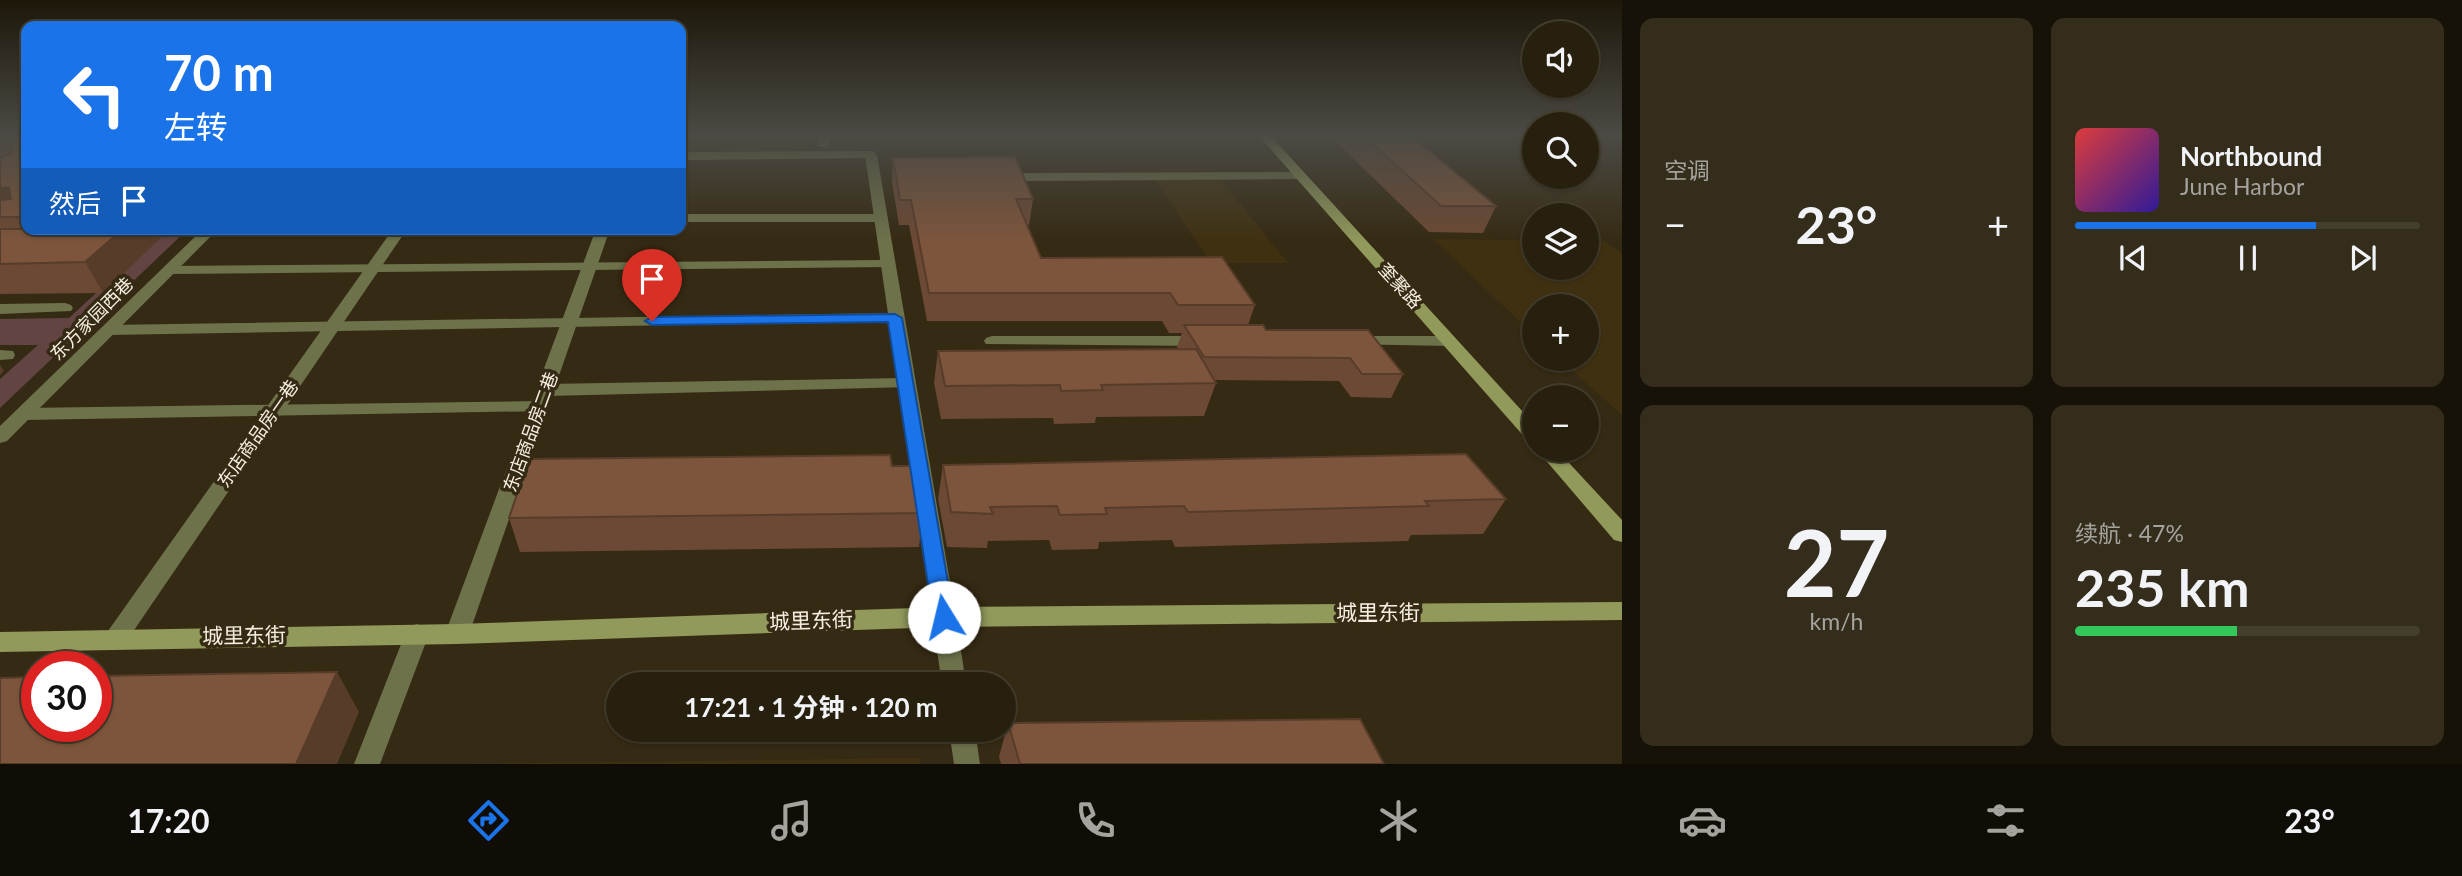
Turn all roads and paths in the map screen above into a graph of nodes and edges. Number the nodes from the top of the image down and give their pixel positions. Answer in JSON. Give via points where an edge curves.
{"nodes":[{"id":1,"x":873,"y":171,"type":"edge"},
{"id":2,"x":1296,"y":171,"type":"edge"},
{"id":3,"x":1301,"y":176,"type":"junction"},
{"id":4,"x":1024,"y":177,"type":"edge"},
{"id":5,"x":686,"y":218,"type":"edge"},
{"id":6,"x":879,"y":218,"type":"junction"},
{"id":7,"x":205,"y":235,"type":"edge"},
{"id":8,"x":396,"y":235,"type":"edge"},
{"id":9,"x":601,"y":235,"type":"edge"},
{"id":10,"x":886,"y":264,"type":"junction"},
{"id":11,"x":592,"y":266,"type":"junction"},
{"id":12,"x":373,"y":268,"type":"junction"},
{"id":13,"x":170,"y":270,"type":"junction"},
{"id":14,"x":65,"y":308,"type":"dead end"},
{"id":15,"x":0,"y":309,"type":"edge"},
{"id":16,"x":895,"y":318,"type":"junction"},
{"id":17,"x":572,"y":322,"type":"junction"},
{"id":18,"x":333,"y":325,"type":"junction"},
{"id":19,"x":108,"y":330,"type":"junction"},
{"id":20,"x":992,"y":341,"type":"dead end"},
{"id":21,"x":1213,"y":341,"type":"edge"},
{"id":22,"x":1338,"y":341,"type":"edge"},
{"id":23,"x":1449,"y":341,"type":"junction"},
{"id":24,"x":905,"y":383,"type":"junction"},
{"id":25,"x":543,"y":398,"type":"junction"},
{"id":26,"x":273,"y":411,"type":"junction"},
{"id":27,"x":24,"y":414,"type":"junction"},
{"id":28,"x":1522,"y":422,"type":"edge"},
{"id":29,"x":0,"y":437,"type":"edge"},
{"id":30,"x":1557,"y":462,"type":"edge"},
{"id":31,"x":1622,"y":534,"type":"edge"},
{"id":32,"x":1622,"y":611,"type":"edge"},
{"id":33,"x":944,"y":617,"type":"junction"},
{"id":34,"x":417,"y":634,"type":"junction"},
{"id":35,"x":457,"y":634,"type":"junction"},
{"id":36,"x":116,"y":638,"type":"junction"},
{"id":37,"x":0,"y":642,"type":"edge"},
{"id":38,"x":952,"y":672,"type":"edge"},
{"id":39,"x":964,"y":742,"type":"edge"},
{"id":40,"x":366,"y":764,"type":"edge"},
{"id":41,"x":967,"y":764,"type":"edge"}],
"edges":[{"from":1,"to":6,"type":"street"},
{"from":2,"to":3,"type":"street","name":"奎聚路"},
{"from":3,"to":4,"type":"street"},
{"from":3,"to":23,"type":"street","name":"奎聚路"},
{"from":5,"to":6,"type":"street"},
{"from":6,"to":10,"type":"street"},
{"from":7,"to":13,"type":"street","name":"东方家园西巷"},
{"from":8,"to":12,"type":"street","name":"东店商品房一巷"},
{"from":9,"to":11,"type":"street","name":"东店商品房二巷"},
{"from":10,"to":11,"type":"street"},
{"from":10,"to":16,"type":"street"},
{"from":11,"to":12,"type":"street"},
{"from":11,"to":17,"type":"street","name":"东店商品房二巷"},
{"from":12,"to":13,"type":"street"},
{"from":12,"to":18,"type":"street","name":"东店商品房一巷"},
{"from":13,"to":19,"type":"street","name":"东方家园西巷"},
{"from":14,"to":15,"type":"street"},
{"from":16,"to":17,"type":"street"},
{"from":16,"to":24,"type":"street"},
{"from":17,"to":18,"type":"street"},
{"from":17,"to":25,"type":"street","name":"东店商品房二巷"},
{"from":18,"to":19,"type":"street"},
{"from":18,"to":26,"type":"street","name":"东店商品房一巷"},
{"from":19,"to":27,"type":"street","name":"东方家园西巷"},
{"from":20,"to":21,"type":"street"},
{"from":22,"to":23,"type":"street"},
{"from":23,"to":28,"type":"street","name":"奎聚路"},
{"from":24,"to":25,"type":"street"},
{"from":24,"to":33,"type":"street"},
{"from":25,"to":26,"type":"street"},
{"from":25,"to":35,"type":"street","name":"东店商品房二巷"},
{"from":26,"to":27,"type":"street"},
{"from":26,"to":36,"type":"street","name":"东店商品房一巷"},
{"from":27,"to":29,"type":"street","name":"东方家园西巷"},
{"from":30,"to":31,"type":"street"},
{"from":32,"to":33,"type":"street","name":"城里东街"},
{"from":33,"to":35,"type":"street","name":"城里东街"},
{"from":33,"to":38,"type":"street"},
{"from":34,"to":35,"type":"street","name":"城里东街"},
{"from":34,"to":36,"type":"street","name":"城里东街"},
{"from":34,"to":40,"type":"street"},
{"from":36,"to":37,"type":"street","name":"城里东街"},
{"from":39,"to":41,"type":"street"}]}
